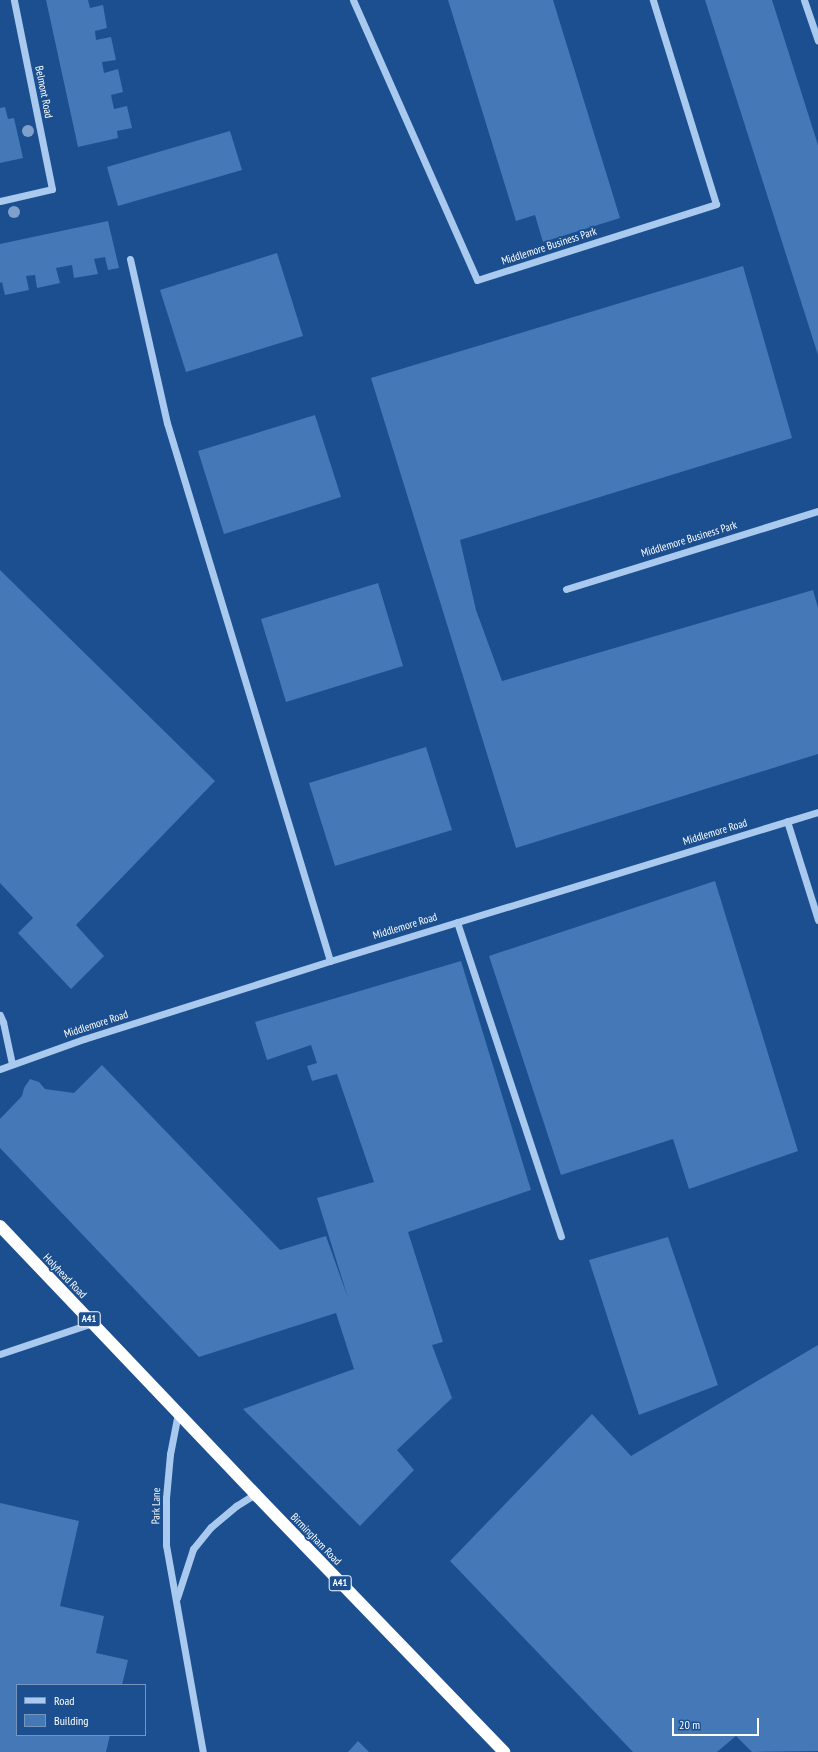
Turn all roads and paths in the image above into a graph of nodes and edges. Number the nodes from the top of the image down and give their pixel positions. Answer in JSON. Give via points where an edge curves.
{"nodes":[{"id":1,"x":14,"y":0,"type":"edge"},
{"id":2,"x":353,"y":0,"type":"edge"},
{"id":3,"x":653,"y":0,"type":"edge"},
{"id":4,"x":804,"y":0,"type":"edge"},
{"id":5,"x":818,"y":41,"type":"edge"},
{"id":6,"x":0,"y":201,"type":"edge"},
{"id":7,"x":130,"y":259,"type":"dead end"},
{"id":8,"x":818,"y":511,"type":"edge"},
{"id":9,"x":566,"y":589,"type":"dead end"},
{"id":10,"x":818,"y":812,"type":"edge"},
{"id":11,"x":787,"y":821,"type":"junction"},
{"id":12,"x":818,"y":920,"type":"edge"},
{"id":13,"x":457,"y":922,"type":"junction"},
{"id":14,"x":330,"y":961,"type":"junction"},
{"id":15,"x":0,"y":1015,"type":"edge"},
{"id":16,"x":12,"y":1064,"type":"junction"},
{"id":17,"x":0,"y":1069,"type":"edge"},
{"id":18,"x":0,"y":1226,"type":"edge"},
{"id":19,"x":561,"y":1236,"type":"dead end"},
{"id":20,"x":92,"y":1323,"type":"junction"},
{"id":21,"x":0,"y":1354,"type":"edge"},
{"id":22,"x":178,"y":1413,"type":"junction"},
{"id":23,"x":255,"y":1494,"type":"junction"},
{"id":24,"x":176,"y":1600,"type":"junction"},
{"id":25,"x":203,"y":1752,"type":"edge"},
{"id":26,"x":504,"y":1752,"type":"edge"}],
"edges":[{"from":1,"to":6,"type":"street","name":"Belmont Road","via":[[52,189]]},
{"from":2,"to":3,"type":"street","name":"Middlemore Business Park","via":[[477,280],[716,204]]},
{"from":4,"to":5,"type":"street"},
{"from":7,"to":14,"type":"street","via":[[167,423]]},
{"from":8,"to":9,"type":"street","name":"Middlemore Business Park"},
{"from":10,"to":11,"type":"street","name":"Middlemore Road"},
{"from":11,"to":12,"type":"street"},
{"from":11,"to":13,"type":"street","name":"Middlemore Road"},
{"from":13,"to":14,"type":"street","name":"Middlemore Road"},
{"from":13,"to":19,"type":"street"},
{"from":14,"to":16,"type":"street","name":"Middlemore Road"},
{"from":15,"to":16,"type":"street","via":[[4,1022]]},
{"from":16,"to":17,"type":"street","name":"Middlemore Road"},
{"from":18,"to":20,"type":"highway","name":"Holyhead Road","number":"A41"},
{"from":20,"to":21,"type":"street"},
{"from":20,"to":22,"type":"highway","name":"Holyhead Road","number":"A41"},
{"from":22,"to":23,"type":"highway","name":"Birmingham Road","number":"A41"},
{"from":22,"to":24,"type":"street","name":"Park Lane","via":[[170,1454],[166,1498],[166,1545]]},
{"from":23,"to":24,"type":"street","name":"Park Lane","via":[[211,1527],[193,1549]]},
{"from":23,"to":26,"type":"highway","name":"Birmingham Road","number":"A41"},
{"from":24,"to":25,"type":"street","name":"Park Lane"}]}
